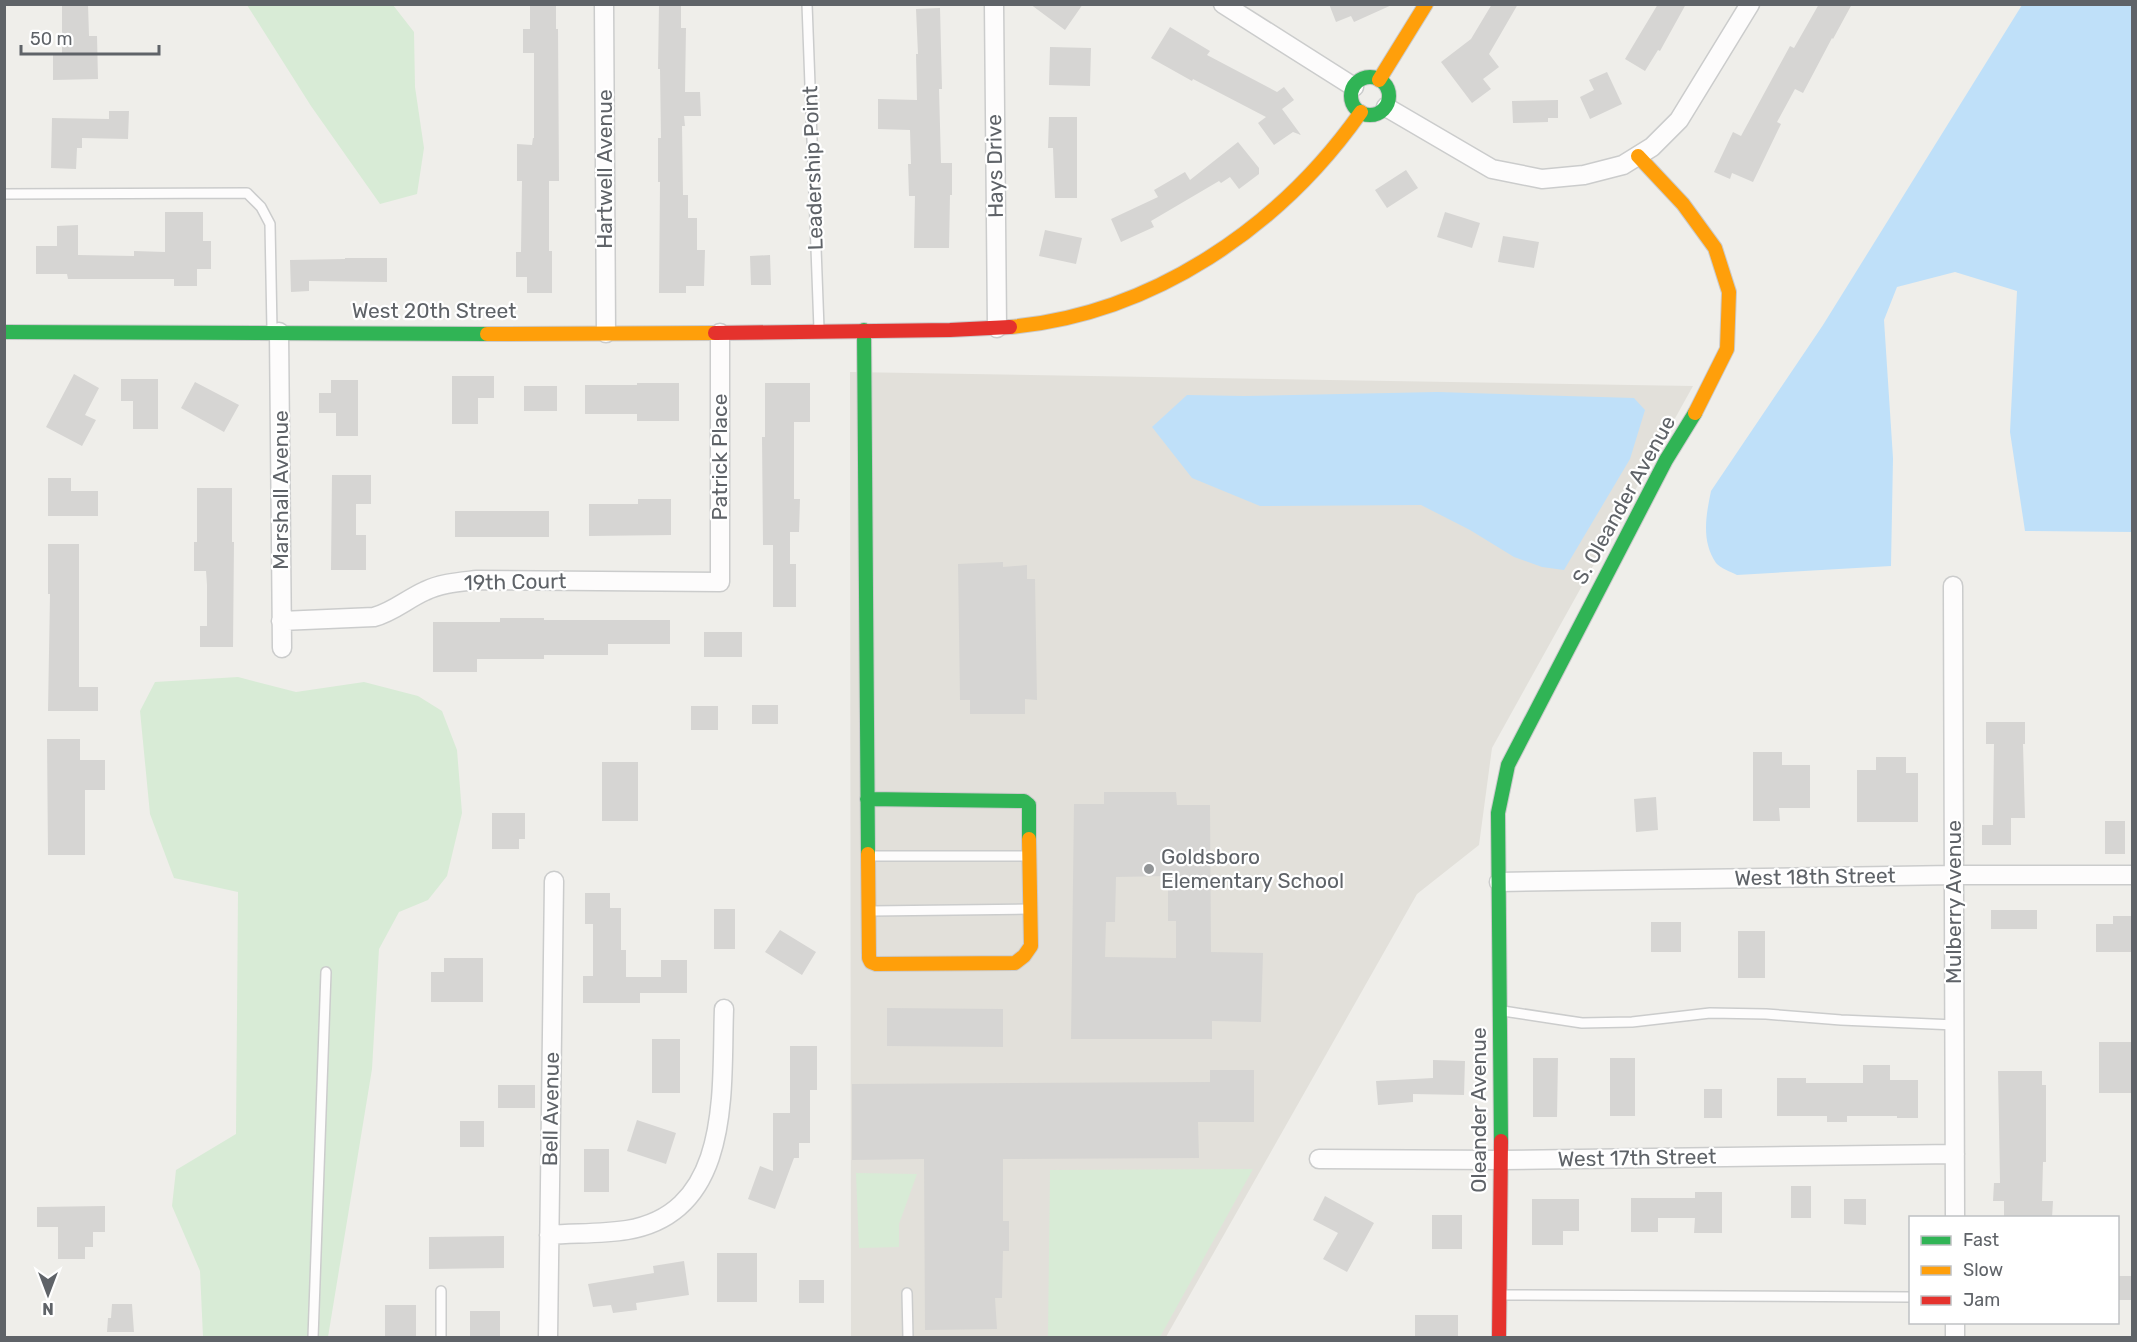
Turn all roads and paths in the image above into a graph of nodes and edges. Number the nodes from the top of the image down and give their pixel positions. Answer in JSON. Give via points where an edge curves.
{"nodes":[{"id":1,"x":604,"y":4,"type":"edge"},
{"id":2,"x":807,"y":4,"type":"edge"},
{"id":3,"x":994,"y":4,"type":"edge"},
{"id":4,"x":1223,"y":4,"type":"edge"},
{"id":5,"x":1425,"y":4,"type":"edge"},
{"id":6,"x":1750,"y":4,"type":"edge"},
{"id":7,"x":1379,"y":80,"type":"junction"},
{"id":8,"x":1353,"y":87,"type":"junction"},
{"id":9,"x":1386,"y":106,"type":"junction"},
{"id":10,"x":1360,"y":112,"type":"junction"},
{"id":11,"x":1638,"y":156,"type":"junction"},
{"id":12,"x":4,"y":194,"type":"edge"},
{"id":13,"x":997,"y":328,"type":"junction"},
{"id":14,"x":864,"y":330,"type":"junction"},
{"id":15,"x":820,"y":331,"type":"junction"},
{"id":16,"x":4,"y":332,"type":"edge"},
{"id":17,"x":276,"y":332,"type":"junction"},
{"id":18,"x":606,"y":333,"type":"junction"},
{"id":19,"x":720,"y":333,"type":"junction"},
{"id":20,"x":720,"y":582,"type":"joint"},
{"id":21,"x":1953,"y":586,"type":"dead end"},
{"id":22,"x":281,"y":621,"type":"junction"},
{"id":23,"x":282,"y":648,"type":"dead end"},
{"id":24,"x":867,"y":799,"type":"junction"},
{"id":25,"x":868,"y":856,"type":"junction"},
{"id":26,"x":1031,"y":856,"type":"junction"},
{"id":27,"x":1954,"y":875,"type":"junction"},
{"id":28,"x":2133,"y":875,"type":"edge"},
{"id":29,"x":554,"y":881,"type":"dead end"},
{"id":30,"x":1498,"y":882,"type":"junction"},
{"id":31,"x":1031,"y":909,"type":"junction"},
{"id":32,"x":868,"y":911,"type":"junction"},
{"id":33,"x":326,"y":972,"type":"dead end"},
{"id":34,"x":724,"y":1009,"type":"dead end"},
{"id":35,"x":1500,"y":1011,"type":"junction"},
{"id":36,"x":1955,"y":1025,"type":"junction"},
{"id":37,"x":1955,"y":1154,"type":"junction"},
{"id":38,"x":1319,"y":1159,"type":"dead end"},
{"id":39,"x":1501,"y":1160,"type":"junction"},
{"id":40,"x":1955,"y":1216,"type":"edge"},
{"id":41,"x":549,"y":1235,"type":"junction"},
{"id":42,"x":441,"y":1291,"type":"dead end"},
{"id":43,"x":908,"y":1293,"type":"dead end"},
{"id":44,"x":1500,"y":1295,"type":"junction"},
{"id":45,"x":1909,"y":1297,"type":"edge"},
{"id":46,"x":314,"y":1338,"type":"edge"},
{"id":47,"x":441,"y":1338,"type":"edge"},
{"id":48,"x":548,"y":1338,"type":"edge"},
{"id":49,"x":908,"y":1338,"type":"edge"},
{"id":50,"x":1499,"y":1338,"type":"edge"}],
"edges":[{"from":1,"to":18,"type":"street","name":"Hartwell Avenue"},
{"from":2,"to":15,"type":"lane","name":"Leadership Point"},
{"from":3,"to":13,"type":"street","name":"Hays Drive"},
{"from":4,"to":8,"type":"street"},
{"from":5,"to":7,"type":"street"},
{"from":6,"to":11,"type":"street","via":[[1679,120]]},
{"from":7,"to":8,"type":"street","via":[[1369,77]]},
{"from":7,"to":9,"type":"street","via":[[1388,91]]},
{"from":8,"to":10,"type":"street","via":[[1351,99]]},
{"from":9,"to":10,"type":"street","via":[[1374,115]]},
{"from":9,"to":11,"type":"street","via":[[1491,169],[1542,179],[1584,175],[1623,165]]},
{"from":10,"to":13,"type":"street","name":"West 20th Street","via":[[1332,152],[1287,199],[1242,237],[1191,270],[1147,292],[1086,313]]},
{"from":11,"to":30,"type":"street","name":"S. Oleander Avenue","via":[[1683,204],[1715,248],[1730,292],[1727,350],[1508,765],[1498,813]]},
{"from":12,"to":17,"type":"lane","via":[[247,193],[270,224]]},
{"from":13,"to":14,"type":"street","name":"West 20th Street"},
{"from":14,"to":15,"type":"street","name":"West 20th Street"},
{"from":14,"to":24,"type":"street"},
{"from":15,"to":19,"type":"street","name":"West 20th Street"},
{"from":16,"to":17,"type":"street","name":"West 20th Street"},
{"from":17,"to":18,"type":"street","name":"West 20th Street"},
{"from":17,"to":22,"type":"street","name":"Marshall Avenue"},
{"from":18,"to":19,"type":"street","name":"West 20th Street"},
{"from":19,"to":20,"type":"street","name":"Patrick Place"},
{"from":20,"to":22,"type":"street","name":"19th Court","via":[[477,580],[426,591],[374,617]]},
{"from":21,"to":27,"type":"street","name":"Mulberry Avenue"},
{"from":22,"to":23,"type":"street","name":"Marshall Avenue"},
{"from":24,"to":25,"type":"street"},
{"from":24,"to":26,"type":"street","via":[[1024,801],[1030,812]]},
{"from":25,"to":26,"type":"lane"},
{"from":25,"to":32,"type":"street"},
{"from":26,"to":31,"type":"street"},
{"from":27,"to":28,"type":"street","name":"West 18th Street"},
{"from":27,"to":30,"type":"street","name":"West 18th Street"},
{"from":27,"to":36,"type":"street","name":"Mulberry Avenue"},
{"from":29,"to":41,"type":"street","name":"Bell Avenue"},
{"from":30,"to":35,"type":"street","name":"Oleander Avenue"},
{"from":31,"to":32,"type":"lane"},
{"from":31,"to":32,"type":"street","via":[[1031,946],[1015,963],[870,962]]},
{"from":33,"to":46,"type":"lane"},
{"from":34,"to":41,"type":"street","via":[[720,1123],[710,1161],[696,1187],[677,1208],[628,1230]]},
{"from":35,"to":36,"type":"lane","via":[[1581,1023],[1710,1013]]},
{"from":35,"to":39,"type":"street","name":"Oleander Avenue"},
{"from":36,"to":37,"type":"street","name":"Mulberry Avenue"},
{"from":37,"to":39,"type":"street","name":"West 17th Street"},
{"from":37,"to":40,"type":"street","name":"Mulberry Avenue"},
{"from":38,"to":39,"type":"street","name":"West 17th Street"},
{"from":39,"to":44,"type":"street","name":"Oleander Avenue"},
{"from":41,"to":48,"type":"street","name":"Bell Avenue"},
{"from":42,"to":47,"type":"lane"},
{"from":43,"to":49,"type":"lane"},
{"from":44,"to":45,"type":"lane"},
{"from":44,"to":50,"type":"street","name":"Oleander Avenue"}]}
